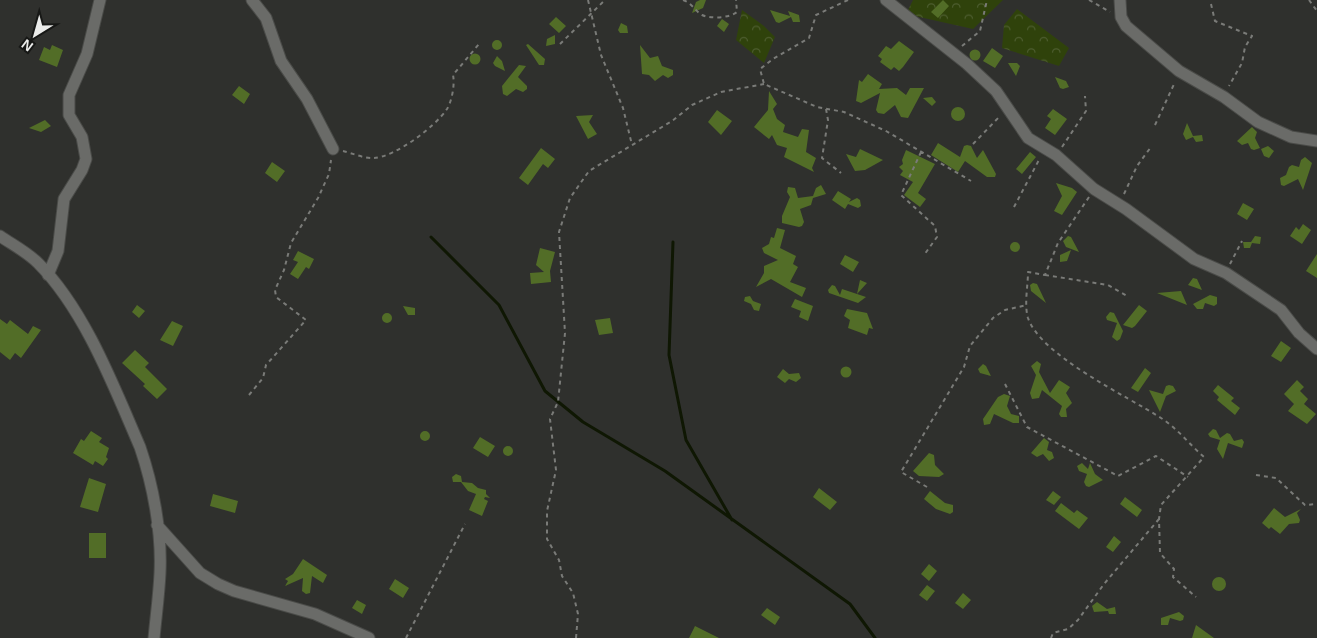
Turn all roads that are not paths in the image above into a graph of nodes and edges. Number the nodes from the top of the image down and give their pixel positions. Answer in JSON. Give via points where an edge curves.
{"nodes":[{"id":1,"x":100,"y":0,"type":"edge"},
{"id":2,"x":252,"y":0,"type":"edge"},
{"id":3,"x":886,"y":0,"type":"edge"},
{"id":4,"x":1120,"y":0,"type":"edge"},
{"id":5,"x":1317,"y":141,"type":"edge"},
{"id":6,"x":333,"y":149,"type":"road end"},
{"id":7,"x":0,"y":236,"type":"edge"},
{"id":8,"x":48,"y":275,"type":"junction"},
{"id":9,"x":1317,"y":348,"type":"edge"},
{"id":10,"x":157,"y":525,"type":"junction"},
{"id":11,"x":154,"y":638,"type":"edge"},
{"id":12,"x":369,"y":638,"type":"edge"}],
"edges":[{"from":1,"to":8,"type":"street","via":[[87,54],[69,94],[69,115],[82,136],[86,159],[64,199],[58,251]]},
{"from":2,"to":6,"type":"street","via":[[266,18],[281,61],[307,99]]},
{"from":3,"to":9,"type":"street","via":[[996,91],[1028,138],[1056,155],[1094,189],[1194,259],[1226,273],[1281,310],[1304,338]]},
{"from":4,"to":5,"type":"street","via":[[1121,18],[1126,26],[1179,71],[1276,132]]},
{"from":7,"to":8,"type":"street","via":[[28,255]]},
{"from":8,"to":10,"type":"street","via":[[84,325],[125,412],[146,465]]},
{"from":10,"to":11,"type":"street","via":[[160,571]]},
{"from":10,"to":12,"type":"street","via":[[200,573],[218,584],[315,614]]}]}
